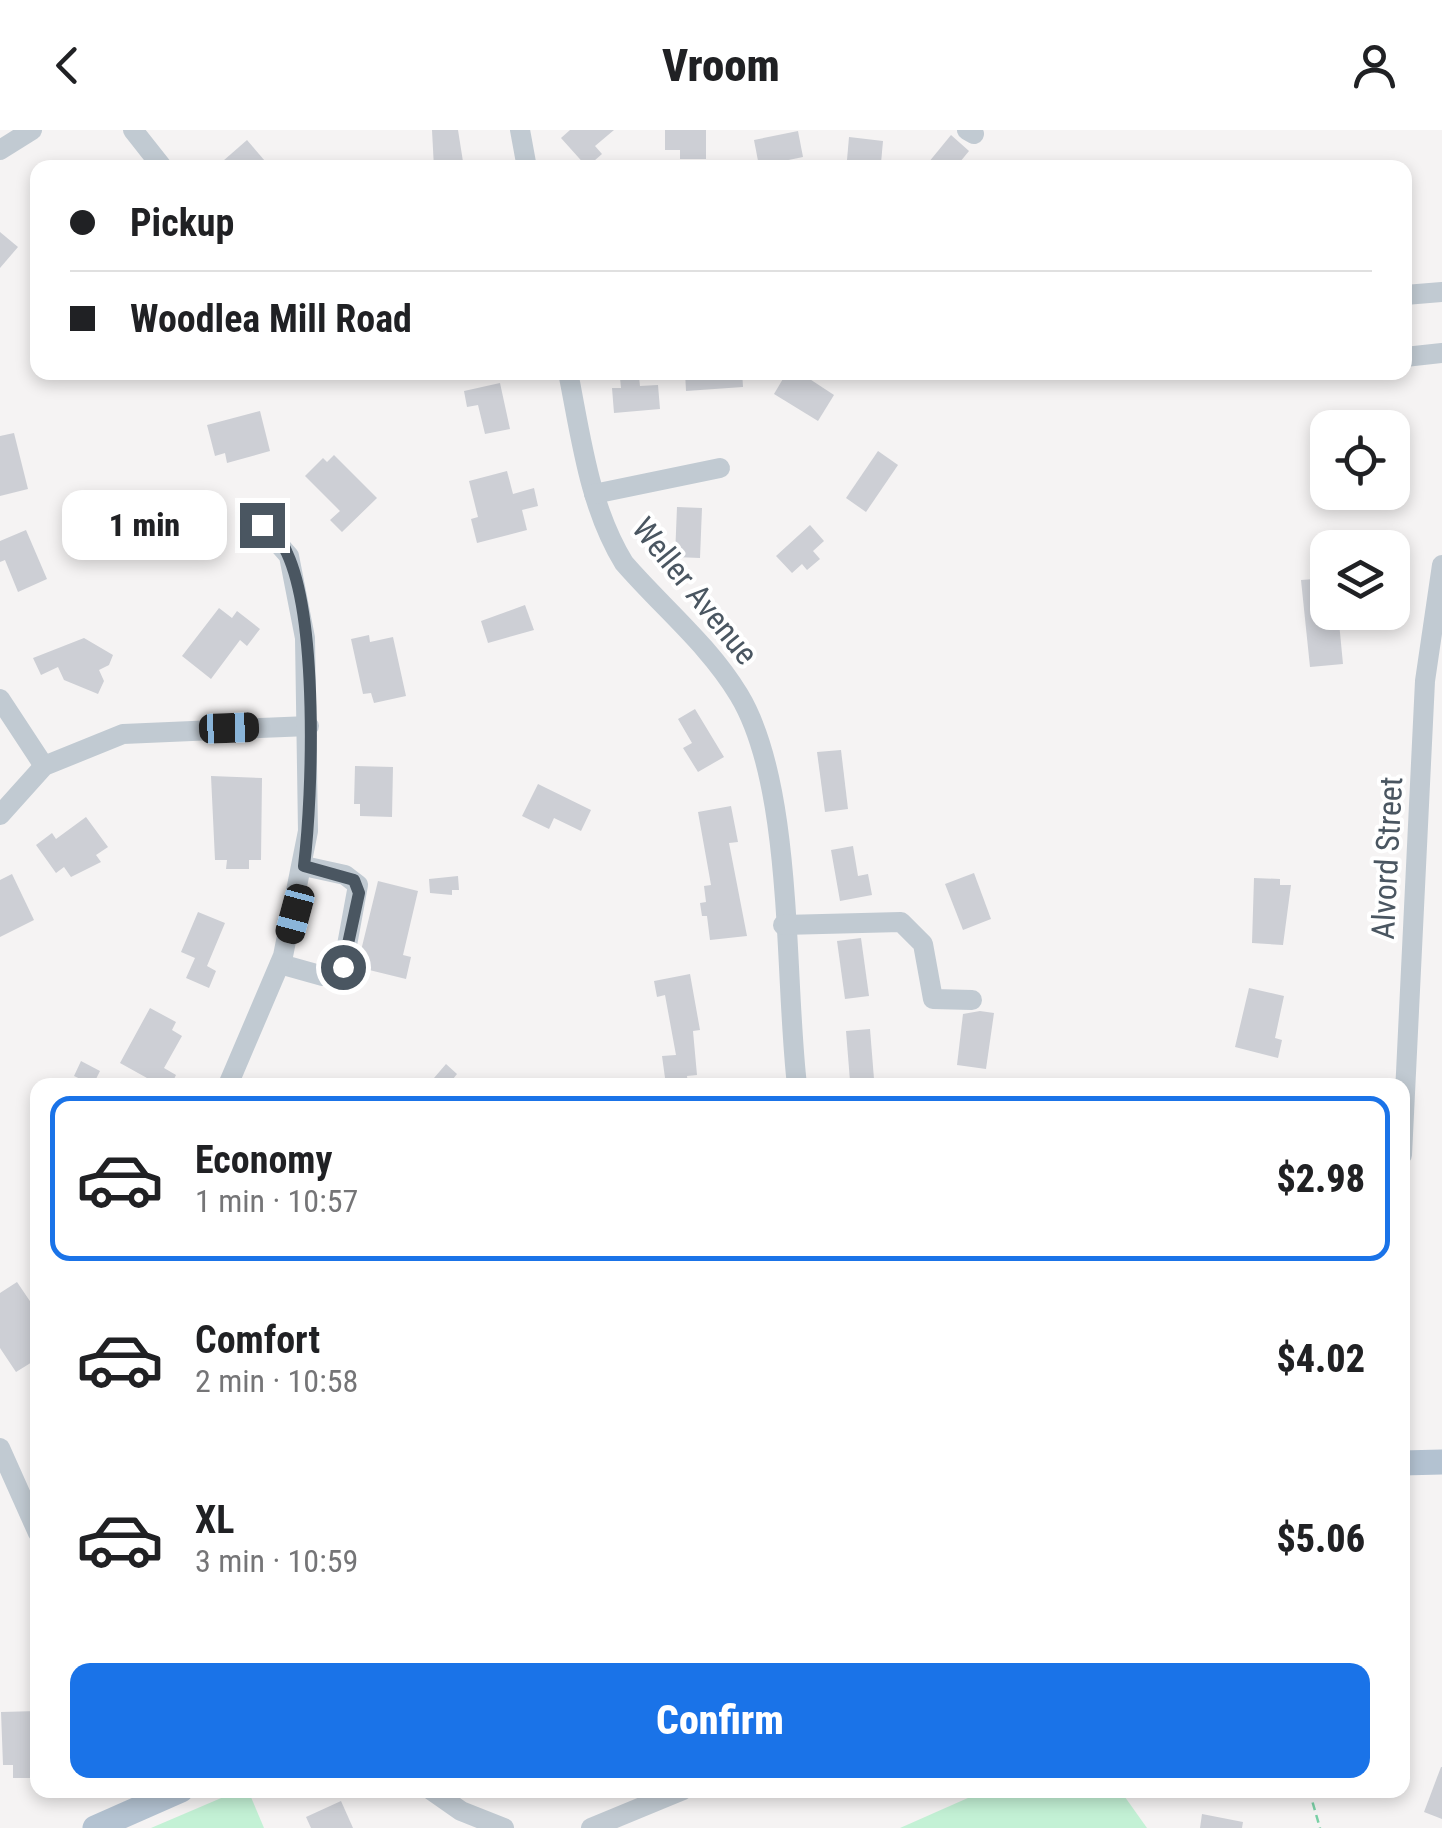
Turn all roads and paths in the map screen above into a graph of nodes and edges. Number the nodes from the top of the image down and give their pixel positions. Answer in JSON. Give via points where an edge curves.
{"nodes":[{"id":1,"x":32,"y":130,"type":"edge"},
{"id":2,"x":133,"y":130,"type":"edge"},
{"id":3,"x":520,"y":130,"type":"edge"},
{"id":4,"x":0,"y":150,"type":"edge"},
{"id":5,"x":157,"y":160,"type":"edge"},
{"id":6,"x":526,"y":160,"type":"edge"},
{"id":7,"x":1442,"y":292,"type":"edge"},
{"id":8,"x":1412,"y":294,"type":"edge"},
{"id":9,"x":1442,"y":353,"type":"edge"},
{"id":10,"x":1412,"y":356,"type":"edge"},
{"id":11,"x":570,"y":380,"type":"edge"},
{"id":12,"x":720,"y":468,"type":"dead end"},
{"id":13,"x":594,"y":494,"type":"junction"},
{"id":14,"x":262,"y":525,"type":"dead end"},
{"id":15,"x":1442,"y":566,"type":"edge"},
{"id":16,"x":0,"y":699,"type":"edge"},
{"id":17,"x":309,"y":726,"type":"junction"},
{"id":18,"x":44,"y":766,"type":"junction"},
{"id":19,"x":0,"y":814,"type":"edge"},
{"id":20,"x":304,"y":866,"type":"junction"},
{"id":21,"x":784,"y":924,"type":"junction"},
{"id":22,"x":280,"y":964,"type":"junction"},
{"id":23,"x":972,"y":1000,"type":"dead end"},
{"id":24,"x":231,"y":1078,"type":"edge"},
{"id":25,"x":796,"y":1078,"type":"edge"},
{"id":26,"x":1406,"y":1078,"type":"edge"},
{"id":27,"x":0,"y":1448,"type":"edge"},
{"id":28,"x":1442,"y":1462,"type":"edge"},
{"id":29,"x":1410,"y":1463,"type":"edge"},
{"id":30,"x":30,"y":1514,"type":"edge"},
{"id":31,"x":150,"y":1798,"type":"edge"},
{"id":32,"x":442,"y":1798,"type":"edge"},
{"id":33,"x":664,"y":1798,"type":"edge"},
{"id":34,"x":1311,"y":1798,"type":"edge"},
{"id":35,"x":95,"y":1828,"type":"edge"},
{"id":36,"x":504,"y":1828,"type":"edge"},
{"id":37,"x":592,"y":1828,"type":"edge"},
{"id":38,"x":1320,"y":1828,"type":"edge"}],
"edges":[{"from":1,"to":4,"type":"street"},
{"from":2,"to":5,"type":"street"},
{"from":3,"to":6,"type":"street"},
{"from":7,"to":8,"type":"street"},
{"from":9,"to":10,"type":"street"},
{"from":11,"to":13,"type":"street","name":"Weller Avenue"},
{"from":12,"to":13,"type":"street"},
{"from":13,"to":21,"type":"street","name":"Weller Avenue","via":[[624,563],[710,653],[756,729],[771,783]]},
{"from":14,"to":17,"type":"street","via":[[289,556],[304,638]]},
{"from":15,"to":26,"type":"street","name":"Alvord Street","via":[[1424,681]]},
{"from":16,"to":18,"type":"street"},
{"from":17,"to":18,"type":"street","via":[[123,734]]},
{"from":17,"to":20,"type":"street"},
{"from":18,"to":19,"type":"street"},
{"from":20,"to":22,"type":"street"},
{"from":20,"to":22,"type":"street","via":[[345,875],[358,885],[343,967],[322,976]]},
{"from":21,"to":23,"type":"street","via":[[902,922],[923,944],[933,999]]},
{"from":21,"to":25,"type":"street","name":"Weller Avenue"},
{"from":22,"to":24,"type":"street"},
{"from":27,"to":30,"type":"street"},
{"from":28,"to":29,"type":"main road"},
{"from":31,"to":35,"type":"main road"},
{"from":32,"to":36,"type":"street"},
{"from":33,"to":37,"type":"street"},
{"from":34,"to":38,"type":"path"}]}
